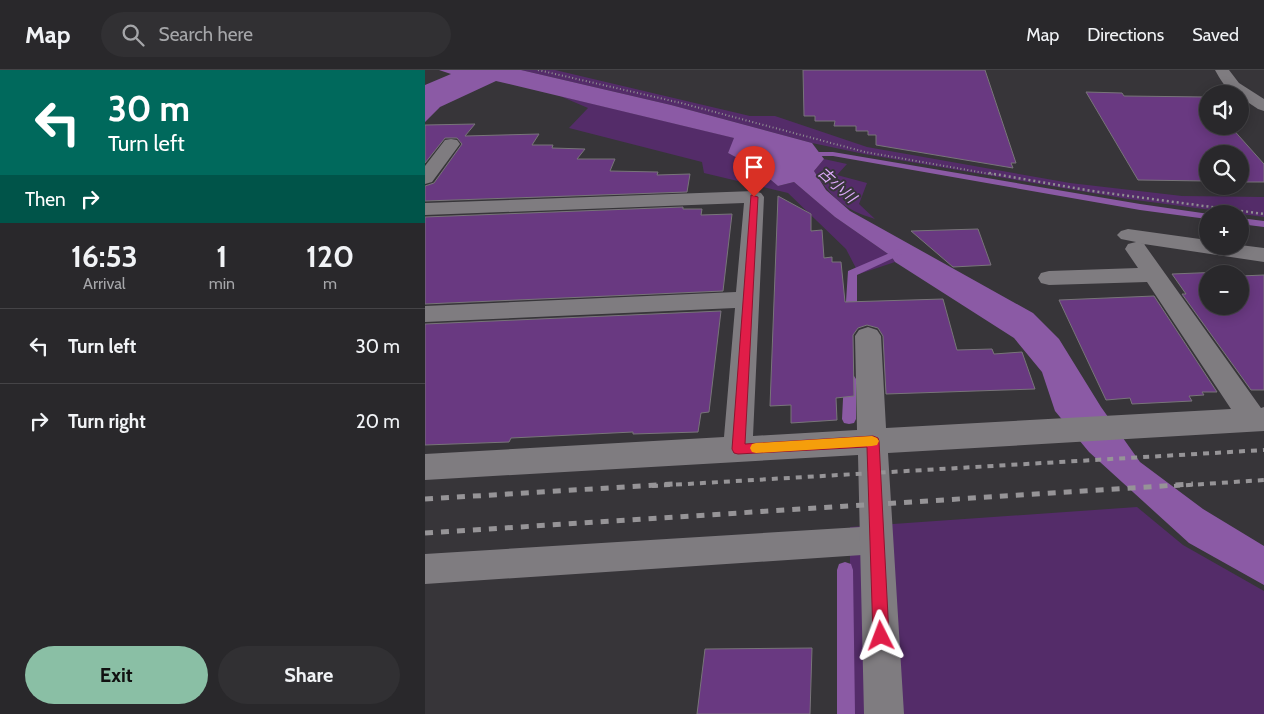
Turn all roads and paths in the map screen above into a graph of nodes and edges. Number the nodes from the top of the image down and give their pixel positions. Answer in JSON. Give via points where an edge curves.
{"nodes":[{"id":1,"x":538,"y":70,"type":"edge"},
{"id":2,"x":1222,"y":70,"type":"edge"},
{"id":3,"x":1264,"y":106,"type":"edge"},
{"id":4,"x":451,"y":144,"type":"dead end"},
{"id":5,"x":425,"y":178,"type":"edge"},
{"id":6,"x":425,"y":209,"type":"edge"},
{"id":7,"x":1264,"y":214,"type":"edge"},
{"id":8,"x":1264,"y":255,"type":"edge"},
{"id":9,"x":1154,"y":275,"type":"junction"},
{"id":10,"x":1049,"y":278,"type":"dead end"},
{"id":11,"x":748,"y":299,"type":"junction"},
{"id":12,"x":425,"y":314,"type":"edge"},
{"id":13,"x":868,"y":336,"type":"dead end"},
{"id":14,"x":1259,"y":419,"type":"edge"},
{"id":15,"x":873,"y":441,"type":"junction"},
{"id":16,"x":738,"y":449,"type":"junction"},
{"id":17,"x":425,"y":468,"type":"edge"},
{"id":18,"x":877,"y":540,"type":"junction"},
{"id":19,"x":425,"y":569,"type":"edge"},
{"id":20,"x":884,"y":714,"type":"edge"}],
"edges":[{"from":1,"to":7,"type":"path","via":[[681,103],[865,152],[1092,191]]},
{"from":2,"to":3,"type":"street","via":[[1224,76]]},
{"from":4,"to":5,"type":"street"},
{"from":6,"to":11,"type":"street","via":[[754,197]]},
{"from":8,"to":9,"type":"street","via":[[1132,242]]},
{"from":9,"to":10,"type":"street"},
{"from":9,"to":14,"type":"street"},
{"from":11,"to":12,"type":"street"},
{"from":11,"to":16,"type":"street"},
{"from":13,"to":15,"type":"street"},
{"from":14,"to":15,"type":"street"},
{"from":15,"to":16,"type":"street"},
{"from":15,"to":18,"type":"street"},
{"from":16,"to":17,"type":"street"},
{"from":18,"to":19,"type":"lane"},
{"from":18,"to":20,"type":"street"}]}
